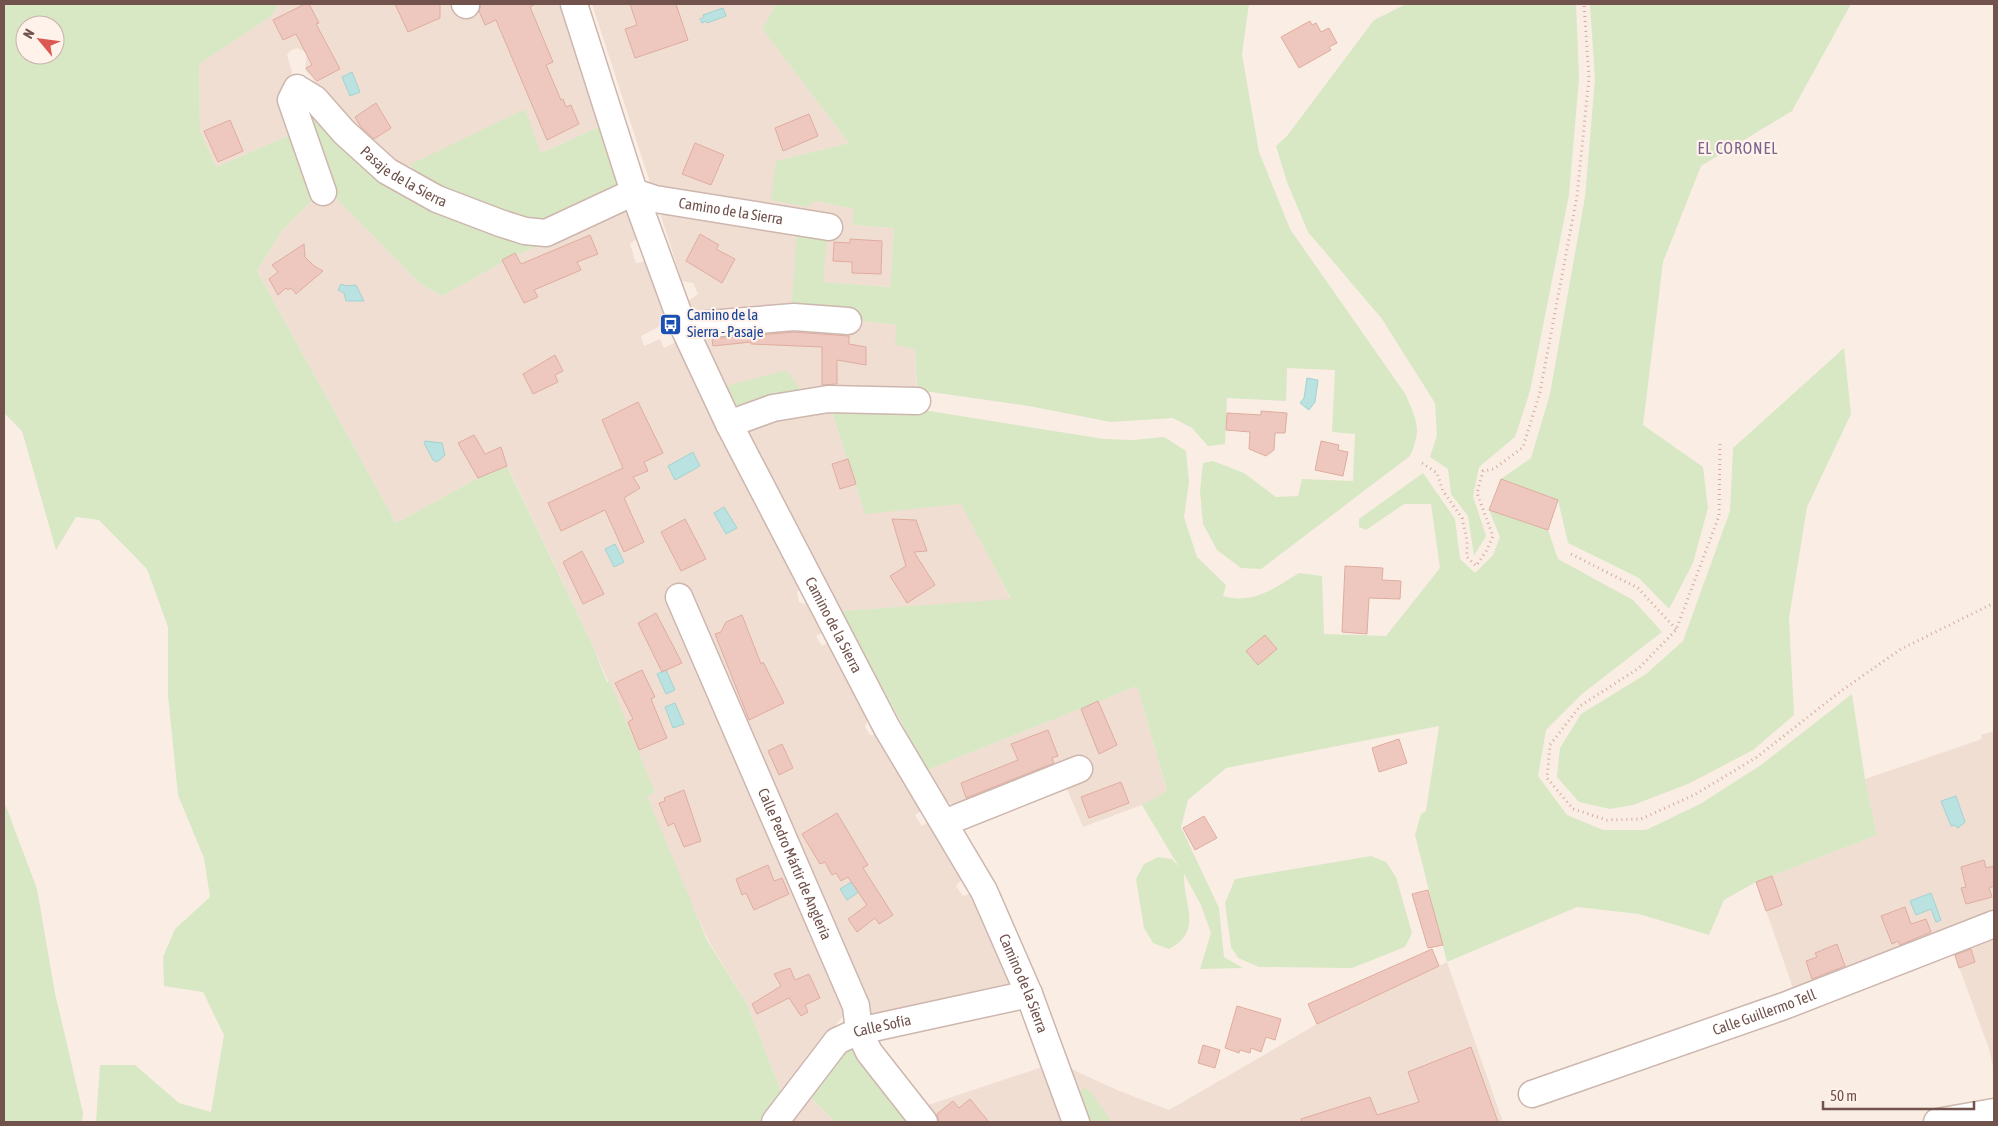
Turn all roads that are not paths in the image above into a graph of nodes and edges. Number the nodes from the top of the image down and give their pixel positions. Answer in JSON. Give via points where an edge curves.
{"nodes":[{"id":1,"x":574,"y":4,"type":"edge"},
{"id":2,"x":323,"y":192,"type":"dead end"},
{"id":3,"x":634,"y":192,"type":"junction"},
{"id":4,"x":829,"y":227,"type":"dead end"},
{"id":5,"x":848,"y":321,"type":"dead end"},
{"id":6,"x":683,"y":326,"type":"junction"},
{"id":7,"x":917,"y":401,"type":"dead end"},
{"id":8,"x":729,"y":424,"type":"junction"},
{"id":9,"x":679,"y":597,"type":"dead end"},
{"id":10,"x":1079,"y":770,"type":"dead end"},
{"id":11,"x":944,"y":824,"type":"junction"},
{"id":12,"x":1994,"y":924,"type":"edge"},
{"id":13,"x":1029,"y":994,"type":"junction"},
{"id":14,"x":859,"y":1030,"type":"junction"},
{"id":15,"x":1532,"y":1094,"type":"dead end"},
{"id":16,"x":1994,"y":1112,"type":"edge"},
{"id":17,"x":775,"y":1122,"type":"edge"},
{"id":18,"x":924,"y":1122,"type":"edge"},
{"id":19,"x":1076,"y":1122,"type":"edge"},
{"id":20,"x":1936,"y":1122,"type":"edge"}],
"edges":[{"from":1,"to":3,"type":"street","name":"Camino de la Sierra"},
{"from":2,"to":3,"type":"street","name":"Pasaje de la Sierra","via":[[291,100],[297,88],[315,99],[344,132],[387,171],[437,199],[500,223],[546,233]]},
{"from":3,"to":4,"type":"street","name":"Camino de la Sierra","via":[[655,199]]},
{"from":3,"to":6,"type":"street","name":"Camino de la Sierra"},
{"from":5,"to":6,"type":"street","via":[[794,317]]},
{"from":6,"to":8,"type":"street","name":"Camino de la Sierra"},
{"from":7,"to":8,"type":"street","via":[[828,400],[773,408]]},
{"from":8,"to":11,"type":"street","name":"Camino de la Sierra","via":[[887,728]]},
{"from":9,"to":14,"type":"street","name":"Calle Pedro Mártir de Anglería","via":[[856,1006]]},
{"from":10,"to":11,"type":"street"},
{"from":11,"to":13,"type":"street","name":"Camino de la Sierra","via":[[984,891]]},
{"from":12,"to":15,"type":"street","name":"Calle Guillermo Tell","via":[[1784,1006]]},
{"from":13,"to":14,"type":"street","name":"Calle Sofía"},
{"from":13,"to":19,"type":"street","name":"Camino de la Sierra"},
{"from":14,"to":17,"type":"street","name":"Calle Sofía","via":[[837,1041]]},
{"from":14,"to":18,"type":"street","name":"Calle Pedro Mártir de Anglería","via":[[869,1052]]},
{"from":16,"to":20,"type":"street"}]}
